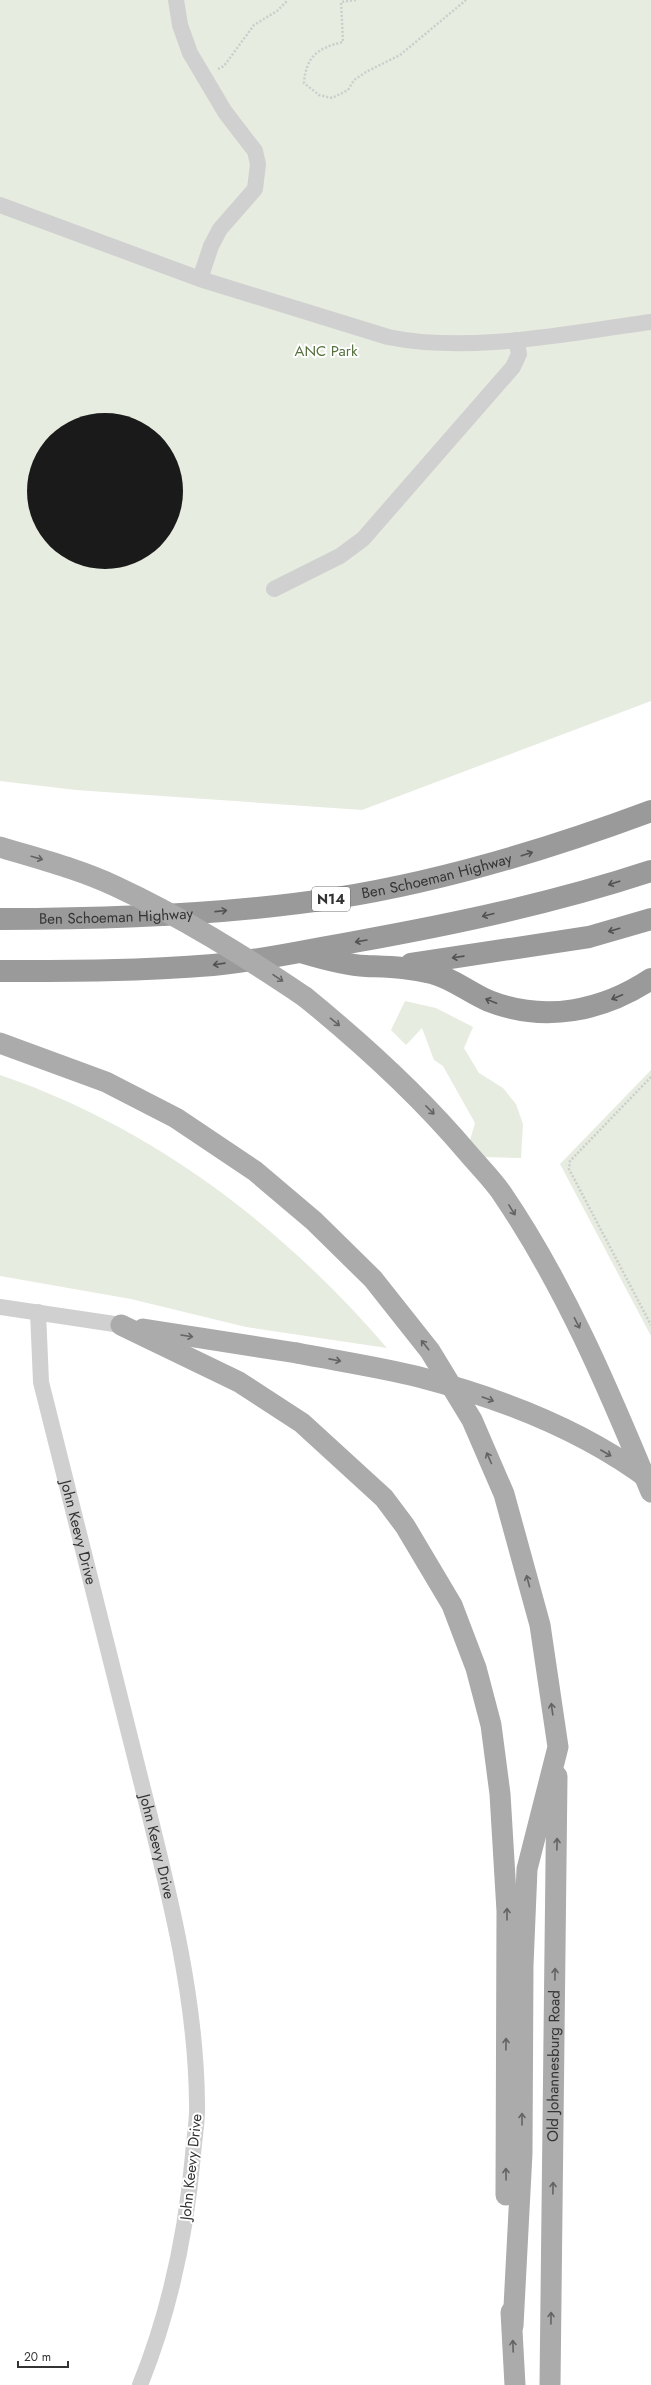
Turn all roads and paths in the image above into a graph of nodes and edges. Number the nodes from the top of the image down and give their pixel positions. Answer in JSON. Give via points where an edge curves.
{"nodes":[{"id":1,"x":176,"y":0,"type":"edge"},
{"id":2,"x":288,"y":0,"type":"edge"},
{"id":3,"x":356,"y":0,"type":"edge"},
{"id":4,"x":466,"y":0,"type":"edge"},
{"id":5,"x":202,"y":77,"type":"junction"},
{"id":6,"x":0,"y":205,"type":"edge"},
{"id":7,"x":200,"y":279,"type":"junction"},
{"id":8,"x":651,"y":322,"type":"edge"},
{"id":9,"x":516,"y":340,"type":"junction"},
{"id":10,"x":274,"y":589,"type":"dead end"},
{"id":11,"x":651,"y":811,"type":"edge"},
{"id":12,"x":0,"y":847,"type":"edge"},
{"id":13,"x":651,"y":871,"type":"edge"},
{"id":14,"x":0,"y":919,"type":"edge"},
{"id":15,"x":651,"y":919,"type":"edge"},
{"id":16,"x":299,"y":952,"type":"junction"},
{"id":17,"x":397,"y":966,"type":"junction"},
{"id":18,"x":0,"y":971,"type":"edge"},
{"id":19,"x":651,"y":979,"type":"edge"},
{"id":20,"x":0,"y":1043,"type":"edge"},
{"id":21,"x":651,"y":1077,"type":"edge"},
{"id":22,"x":0,"y":1307,"type":"edge"},
{"id":23,"x":38,"y":1312,"type":"junction"},
{"id":24,"x":121,"y":1325,"type":"junction"},
{"id":25,"x":651,"y":1325,"type":"edge"},
{"id":26,"x":651,"y":1481,"type":"edge"},
{"id":27,"x":651,"y":1492,"type":"edge"},
{"id":28,"x":558,"y":1747,"type":"junction"},
{"id":29,"x":513,"y":2326,"type":"junction"},
{"id":30,"x":140,"y":2385,"type":"edge"},
{"id":31,"x":515,"y":2385,"type":"edge"},
{"id":32,"x":550,"y":2385,"type":"edge"}],
"edges":[{"from":1,"to":5,"type":"street","via":[[180,25]]},
{"from":2,"to":5,"type":"path","via":[[277,11],[254,25],[224,66]]},
{"from":3,"to":4,"type":"path","via":[[341,2],[343,42],[331,44],[316,53],[305,67],[304,83],[319,95],[332,98],[348,90],[354,80],[400,55]]},
{"from":5,"to":7,"type":"street","via":[[255,151],[258,177],[255,189],[217,234]]},
{"from":6,"to":7,"type":"street"},
{"from":7,"to":9,"type":"street","via":[[388,337],[436,344]]},
{"from":8,"to":9,"type":"street"},
{"from":9,"to":10,"type":"street","via":[[519,354],[513,367],[362,539],[340,556]]},
{"from":14,"to":11,"type":"highway","name":"Ben Schoeman Highway","number":"N14","one_way":true,"via":[[72,919],[206,912],[336,898],[418,882],[516,858]]},
{"from":12,"to":27,"type":"main road","one_way":true,"bridge":true,"via":[[60,865],[115,886],[203,931],[305,997],[367,1047],[437,1116],[500,1191],[557,1284],[605,1379]]},
{"from":13,"to":16,"type":"highway","one_way":true,"via":[[608,885],[440,927]]},
{"from":15,"to":17,"type":"highway","one_way":true,"via":[[589,937],[523,949]]},
{"from":16,"to":17,"type":"highway","via":[[331,961],[365,966]]},
{"from":16,"to":18,"type":"highway","one_way":true,"via":[[214,965],[83,972]]},
{"from":19,"to":17,"type":"highway","one_way":true,"via":[[589,1008],[563,1013],[528,1011],[501,1005],[434,974]]},
{"from":28,"to":20,"type":"main road","one_way":true,"via":[[540,1625],[504,1494],[472,1420],[430,1351],[373,1279],[314,1221],[255,1171],[176,1118],[106,1082]]},
{"from":21,"to":25,"type":"path","via":[[570,1161],[569,1169]]},
{"from":22,"to":23,"type":"street"},
{"from":23,"to":24,"type":"street"},
{"from":23,"to":30,"type":"street","name":"John Keevy Drive","via":[[41,1382],[158,1847],[177,1932],[191,2016],[197,2104],[184,2226],[171,2294],[155,2348]]},
{"from":24,"to":26,"type":"main road","one_way":true,"bridge":true,"via":[[297,1353],[419,1377],[533,1415],[592,1444]]},
{"from":29,"to":24,"type":"main road","one_way":true,"via":[[507,2262],[507,1910],[500,1794],[489,1718],[476,1668],[452,1605],[405,1526],[384,1498],[302,1423],[239,1382]]},
{"from":29,"to":28,"type":"main road","one_way":true,"via":[[522,2152],[523,1980],[527,1868]]},
{"from":32,"to":28,"type":"main road","name":"Old Johannesburg Road","one_way":true},
{"from":31,"to":29,"type":"main road","one_way":true}]}
